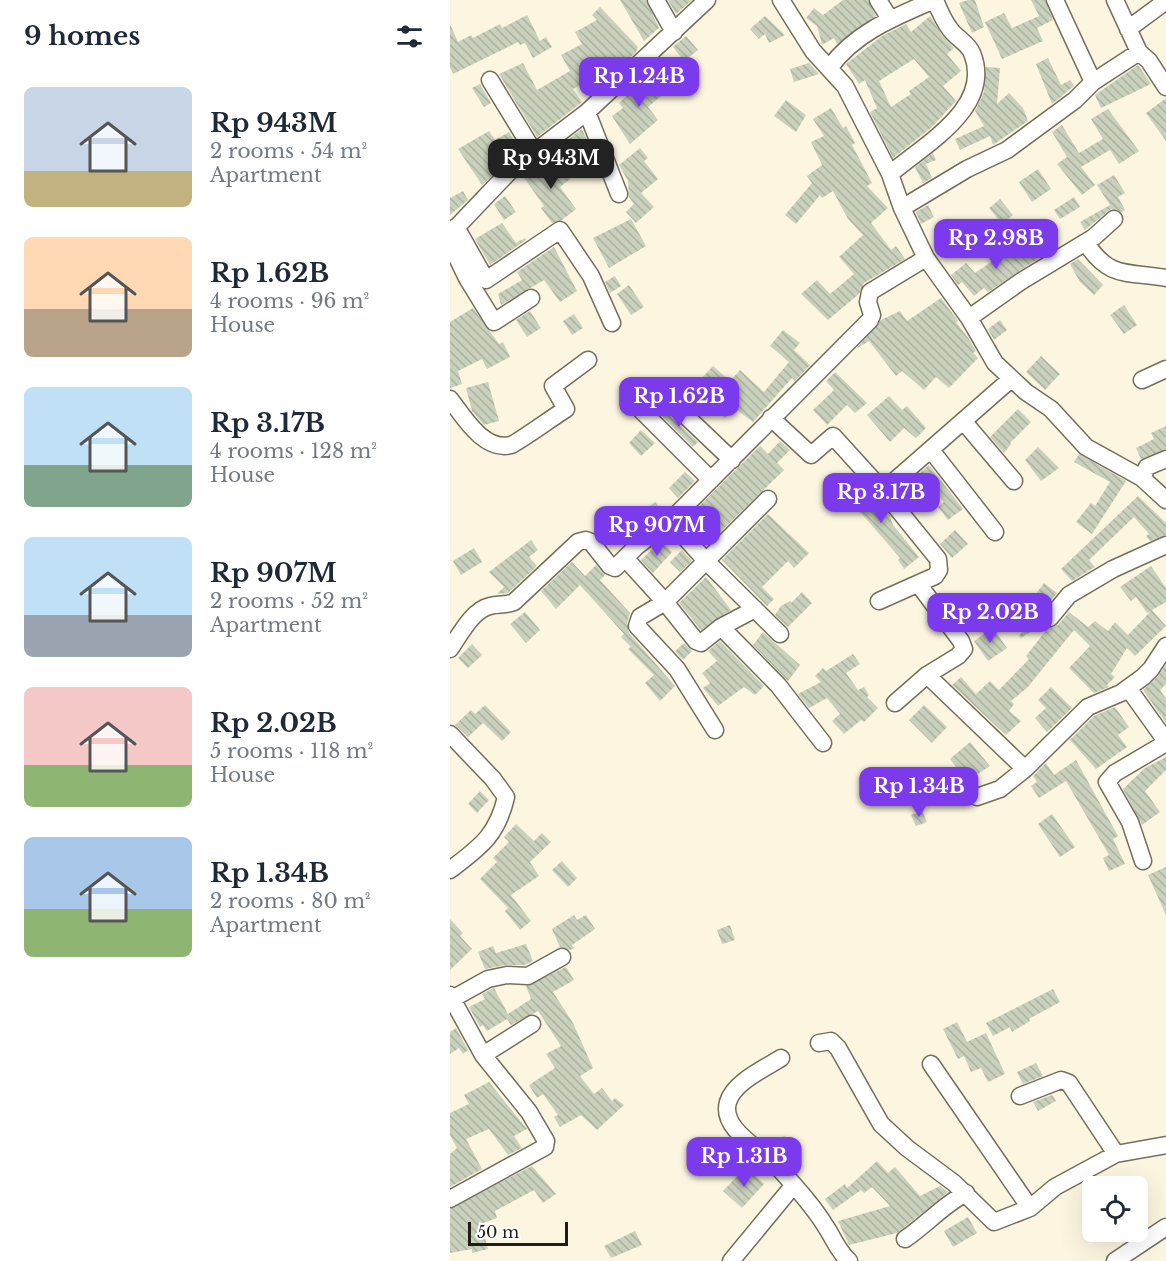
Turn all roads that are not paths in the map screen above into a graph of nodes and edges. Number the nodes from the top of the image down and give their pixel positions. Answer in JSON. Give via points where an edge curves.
{"nodes":[{"id":1,"x":656,"y":0,"type":"edge"},
{"id":2,"x":707,"y":0,"type":"edge"},
{"id":3,"x":781,"y":0,"type":"edge"},
{"id":4,"x":878,"y":0,"type":"edge"},
{"id":5,"x":1055,"y":0,"type":"edge"},
{"id":6,"x":1115,"y":0,"type":"edge"},
{"id":7,"x":1166,"y":1,"type":"edge"},
{"id":8,"x":925,"y":4,"type":"edge"},
{"id":9,"x":890,"y":19,"type":"junction"},
{"id":10,"x":1128,"y":30,"type":"junction"},
{"id":11,"x":674,"y":32,"type":"junction"},
{"id":12,"x":1139,"y":52,"type":"junction"},
{"id":13,"x":830,"y":67,"type":"junction"},
{"id":14,"x":490,"y":80,"type":"dead end"},
{"id":15,"x":1093,"y":82,"type":"junction"},
{"id":16,"x":1166,"y":87,"type":"edge"},
{"id":17,"x":586,"y":112,"type":"junction"},
{"id":18,"x":534,"y":152,"type":"junction"},
{"id":19,"x":890,"y":174,"type":"junction"},
{"id":20,"x":619,"y":194,"type":"dead end"},
{"id":21,"x":902,"y":208,"type":"junction"},
{"id":22,"x":1114,"y":219,"type":"dead end"},
{"id":23,"x":452,"y":234,"type":"edge"},
{"id":24,"x":1086,"y":243,"type":"junction"},
{"id":25,"x":926,"y":258,"type":"junction"},
{"id":26,"x":1166,"y":278,"type":"edge"},
{"id":27,"x":531,"y":298,"type":"dead end"},
{"id":28,"x":969,"y":318,"type":"junction"},
{"id":29,"x":612,"y":323,"type":"dead end"},
{"id":30,"x":588,"y":360,"type":"dead end"},
{"id":31,"x":1166,"y":369,"type":"edge"},
{"id":32,"x":1011,"y":379,"type":"junction"},
{"id":33,"x":1142,"y":380,"type":"dead end"},
{"id":34,"x":450,"y":399,"type":"edge"},
{"id":35,"x":668,"y":399,"type":"dead end"},
{"id":36,"x":638,"y":407,"type":"dead end"},
{"id":37,"x":771,"y":418,"type":"junction"},
{"id":38,"x":964,"y":422,"type":"junction"},
{"id":39,"x":931,"y":450,"type":"junction"},
{"id":40,"x":1166,"y":459,"type":"edge"},
{"id":41,"x":732,"y":460,"type":"junction"},
{"id":42,"x":1142,"y":478,"type":"junction"},
{"id":43,"x":711,"y":480,"type":"junction"},
{"id":44,"x":1014,"y":481,"type":"dead end"},
{"id":45,"x":883,"y":492,"type":"junction"},
{"id":46,"x":768,"y":499,"type":"dead end"},
{"id":47,"x":1166,"y":500,"type":"edge"},
{"id":48,"x":670,"y":521,"type":"junction"},
{"id":49,"x":995,"y":532,"type":"dead end"},
{"id":50,"x":1166,"y":545,"type":"edge"},
{"id":51,"x":625,"y":558,"type":"junction"},
{"id":52,"x":707,"y":562,"type":"junction"},
{"id":53,"x":919,"y":585,"type":"junction"},
{"id":54,"x":879,"y":601,"type":"dead end"},
{"id":55,"x":665,"y":602,"type":"junction"},
{"id":56,"x":755,"y":609,"type":"junction"},
{"id":57,"x":1050,"y":618,"type":"dead end"},
{"id":58,"x":721,"y":627,"type":"junction"},
{"id":59,"x":780,"y":634,"type":"dead end"},
{"id":60,"x":1166,"y":646,"type":"edge"},
{"id":61,"x":450,"y":649,"type":"edge"},
{"id":62,"x":927,"y":675,"type":"junction"},
{"id":63,"x":1128,"y":688,"type":"junction"},
{"id":64,"x":895,"y":703,"type":"dead end"},
{"id":65,"x":715,"y":730,"type":"dead end"},
{"id":66,"x":450,"y":734,"type":"edge"},
{"id":67,"x":1166,"y":742,"type":"edge"},
{"id":68,"x":823,"y":743,"type":"dead end"},
{"id":69,"x":1025,"y":769,"type":"junction"},
{"id":70,"x":977,"y":797,"type":"dead end"},
{"id":71,"x":1143,"y":861,"type":"dead end"},
{"id":72,"x":450,"y":870,"type":"edge"},
{"id":73,"x":562,"y":957,"type":"dead end"},
{"id":74,"x":453,"y":1005,"type":"edge"},
{"id":75,"x":532,"y":1024,"type":"dead end"},
{"id":76,"x":819,"y":1043,"type":"dead end"},
{"id":77,"x":483,"y":1055,"type":"junction"},
{"id":78,"x":781,"y":1058,"type":"dead end"},
{"id":79,"x":931,"y":1064,"type":"dead end"},
{"id":80,"x":1020,"y":1096,"type":"dead end"},
{"id":81,"x":1166,"y":1145,"type":"edge"},
{"id":82,"x":1116,"y":1154,"type":"junction"},
{"id":83,"x":793,"y":1186,"type":"junction"},
{"id":84,"x":966,"y":1193,"type":"junction"},
{"id":85,"x":450,"y":1198,"type":"edge"},
{"id":86,"x":1030,"y":1208,"type":"junction"},
{"id":87,"x":1163,"y":1234,"type":"edge"},
{"id":88,"x":905,"y":1239,"type":"dead end"},
{"id":89,"x":1119,"y":1260,"type":"edge"},
{"id":90,"x":731,"y":1261,"type":"edge"},
{"id":91,"x":849,"y":1261,"type":"edge"}],
"edges":[{"from":1,"to":11,"type":"street"},
{"from":2,"to":11,"type":"street"},
{"from":3,"to":13,"type":"street","via":[[813,51]]},
{"from":4,"to":9,"type":"street"},
{"from":5,"to":15,"type":"street"},
{"from":6,"to":10,"type":"street"},
{"from":7,"to":10,"type":"street"},
{"from":8,"to":9,"type":"street"},
{"from":8,"to":19,"type":"street","via":[[973,54],[974,94],[958,118]]},
{"from":9,"to":13,"type":"street","via":[[844,48]]},
{"from":10,"to":12,"type":"street"},
{"from":11,"to":17,"type":"street"},
{"from":12,"to":15,"type":"street"},
{"from":12,"to":16,"type":"street"},
{"from":13,"to":19,"type":"street","via":[[849,92]]},
{"from":14,"to":18,"type":"street"},
{"from":15,"to":21,"type":"street","via":[[1007,150]]},
{"from":17,"to":18,"type":"street"},
{"from":17,"to":20,"type":"street"},
{"from":18,"to":23,"type":"street","via":[[493,187]]},
{"from":19,"to":21,"type":"street"},
{"from":21,"to":25,"type":"street"},
{"from":22,"to":24,"type":"street"},
{"from":23,"to":27,"type":"street","via":[[466,278],[496,325]]},
{"from":23,"to":29,"type":"street","via":[[486,280],[560,230],[591,276]]},
{"from":24,"to":26,"type":"street","via":[[1096,259],[1112,270]]},
{"from":24,"to":28,"type":"street"},
{"from":25,"to":28,"type":"street"},
{"from":25,"to":37,"type":"street","via":[[870,292],[870,320]]},
{"from":28,"to":32,"type":"street","via":[[987,352]]},
{"from":30,"to":34,"type":"street","via":[[553,386],[566,409],[512,445],[500,445],[480,435]]},
{"from":31,"to":33,"type":"street"},
{"from":32,"to":38,"type":"street"},
{"from":32,"to":42,"type":"street","via":[[1051,409],[1086,447]]},
{"from":35,"to":41,"type":"street"},
{"from":36,"to":43,"type":"street"},
{"from":37,"to":41,"type":"street"},
{"from":37,"to":45,"type":"street","via":[[815,460],[833,436]]},
{"from":38,"to":39,"type":"street"},
{"from":38,"to":44,"type":"street"},
{"from":39,"to":45,"type":"street"},
{"from":39,"to":49,"type":"street"},
{"from":40,"to":42,"type":"street","via":[[1147,467]]},
{"from":41,"to":43,"type":"street"},
{"from":42,"to":47,"type":"street"},
{"from":43,"to":48,"type":"street"},
{"from":45,"to":53,"type":"street","via":[[938,559],[935,576]]},
{"from":46,"to":52,"type":"street"},
{"from":48,"to":51,"type":"street"},
{"from":48,"to":52,"type":"street"},
{"from":50,"to":57,"type":"street","via":[[1069,595]]},
{"from":51,"to":55,"type":"street"},
{"from":51,"to":61,"type":"street","via":[[612,568],[591,542],[578,542],[514,602],[480,611]]},
{"from":52,"to":55,"type":"street"},
{"from":52,"to":56,"type":"street"},
{"from":53,"to":54,"type":"street"},
{"from":53,"to":62,"type":"street","via":[[964,649],[958,657]]},
{"from":55,"to":58,"type":"street","via":[[696,642],[705,641]]},
{"from":55,"to":65,"type":"street","via":[[640,617],[637,626],[677,669]]},
{"from":56,"to":58,"type":"street"},
{"from":56,"to":59,"type":"street"},
{"from":58,"to":68,"type":"street","via":[[778,685]]},
{"from":60,"to":63,"type":"street","via":[[1151,669]]},
{"from":62,"to":64,"type":"street"},
{"from":62,"to":69,"type":"street"},
{"from":63,"to":67,"type":"street"},
{"from":63,"to":69,"type":"street","via":[[1088,707]]},
{"from":66,"to":72,"type":"street","via":[[506,797],[489,837]]},
{"from":67,"to":71,"type":"street","via":[[1107,782],[1130,822]]},
{"from":69,"to":70,"type":"street","via":[[1000,789]]},
{"from":73,"to":74,"type":"street","via":[[528,976],[507,975],[488,980]]},
{"from":74,"to":77,"type":"street"},
{"from":75,"to":77,"type":"street"},
{"from":76,"to":84,"type":"street","via":[[831,1041],[838,1048],[873,1113],[891,1134]]},
{"from":77,"to":85,"type":"street","via":[[544,1135],[545,1147]]},
{"from":78,"to":83,"type":"street","via":[[736,1088],[727,1111],[743,1137],[776,1165]]},
{"from":79,"to":86,"type":"street"},
{"from":80,"to":82,"type":"street","via":[[1061,1080],[1069,1083]]},
{"from":81,"to":82,"type":"street"},
{"from":82,"to":86,"type":"street","via":[[1055,1187]]},
{"from":83,"to":90,"type":"street"},
{"from":83,"to":91,"type":"street"},
{"from":84,"to":86,"type":"street","via":[[994,1222]]},
{"from":84,"to":88,"type":"street"},
{"from":87,"to":89,"type":"street"}]}
